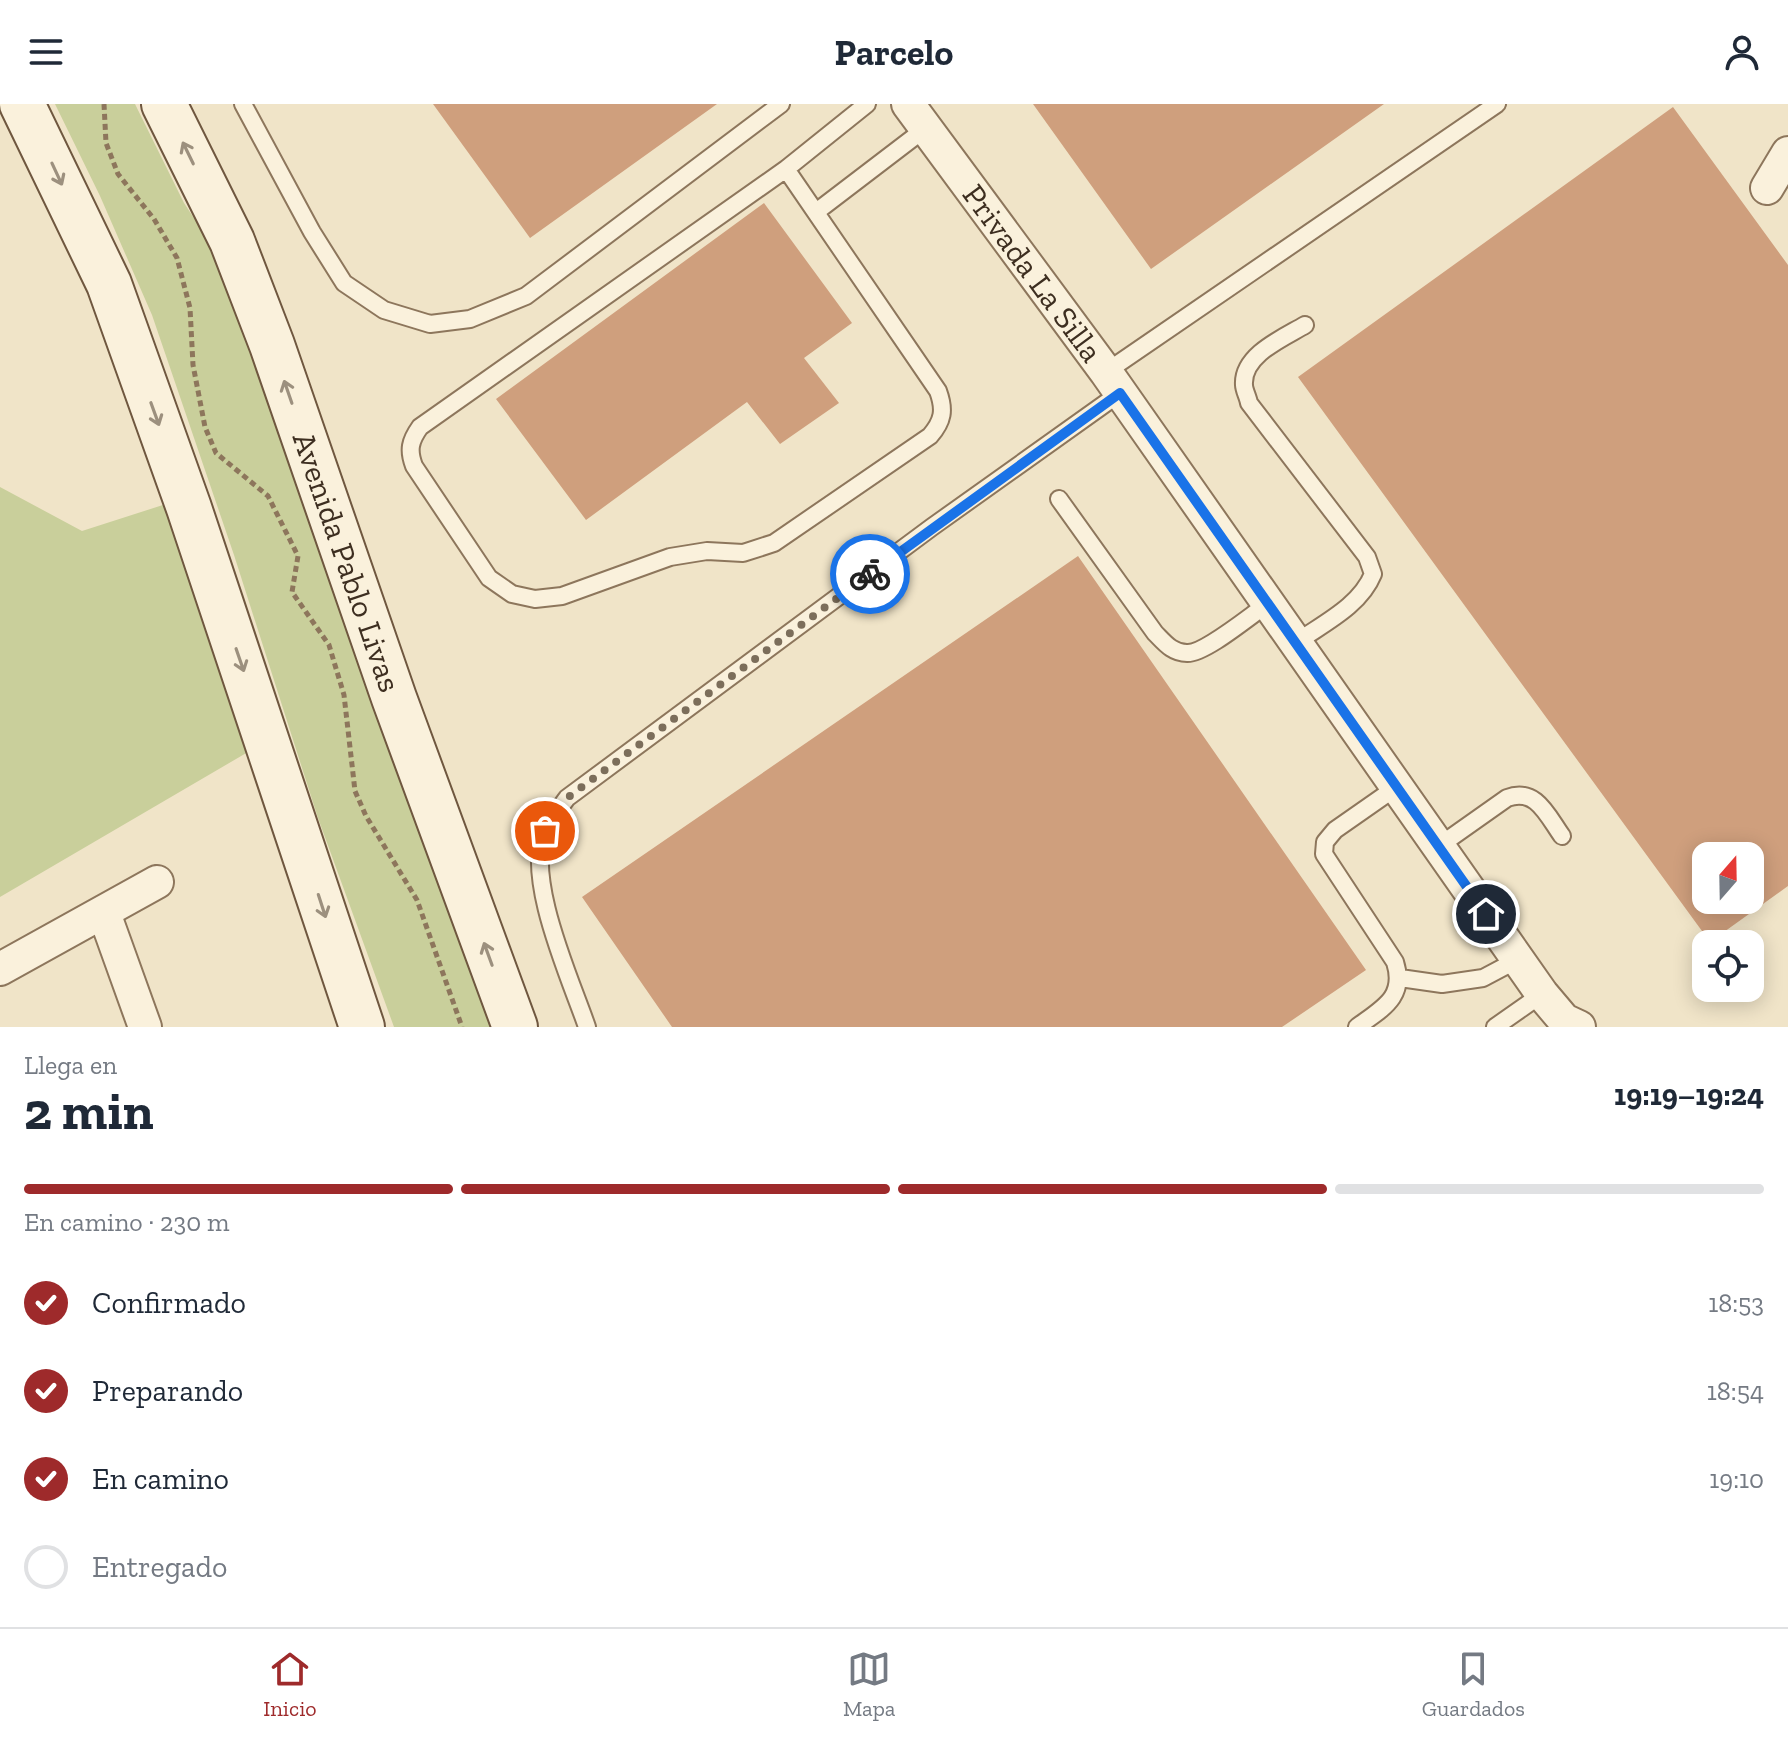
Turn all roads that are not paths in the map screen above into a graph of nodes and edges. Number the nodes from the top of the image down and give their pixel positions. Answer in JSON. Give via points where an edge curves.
{"nodes":[{"id":1,"x":164,"y":104,"type":"edge"},
{"id":2,"x":243,"y":104,"type":"edge"},
{"id":3,"x":781,"y":104,"type":"edge"},
{"id":4,"x":867,"y":104,"type":"edge"},
{"id":5,"x":1497,"y":104,"type":"edge"},
{"id":6,"x":29,"y":109,"type":"edge"},
{"id":7,"x":917,"y":116,"type":"edge"},
{"id":8,"x":1788,"y":153,"type":"edge"},
{"id":9,"x":786,"y":169,"type":"junction"},
{"id":10,"x":1767,"y":188,"type":"dead end"},
{"id":11,"x":816,"y":212,"type":"junction"},
{"id":12,"x":1305,"y":325,"type":"dead end"},
{"id":13,"x":1113,"y":382,"type":"junction"},
{"id":14,"x":1059,"y":499,"type":"dead end"},
{"id":15,"x":1269,"y":603,"type":"junction"},
{"id":16,"x":1297,"y":642,"type":"junction"},
{"id":17,"x":1398,"y":786,"type":"junction"},
{"id":18,"x":1562,"y":836,"type":"dead end"},
{"id":19,"x":1439,"y":846,"type":"junction"},
{"id":20,"x":157,"y":882,"type":"dead end"},
{"id":21,"x":104,"y":913,"type":"junction"},
{"id":22,"x":1517,"y":960,"type":"junction"},
{"id":23,"x":0,"y":969,"type":"edge"},
{"id":24,"x":1400,"y":978,"type":"junction"},
{"id":25,"x":1547,"y":1009,"type":"edge"},
{"id":26,"x":145,"y":1027,"type":"edge"},
{"id":27,"x":362,"y":1027,"type":"edge"},
{"id":28,"x":515,"y":1027,"type":"edge"},
{"id":29,"x":587,"y":1027,"type":"edge"},
{"id":30,"x":1357,"y":1027,"type":"edge"},
{"id":31,"x":1495,"y":1027,"type":"edge"},
{"id":32,"x":1579,"y":1027,"type":"edge"}],
"edges":[{"from":28,"to":1,"type":"main road","name":"Avenida Pablo Livas","one_way":true,"via":[[266,330],[232,241]]},
{"from":2,"to":3,"type":"lane","via":[[344,283],[384,310],[430,324],[470,319],[526,296]]},
{"from":4,"to":9,"type":"lane"},
{"from":5,"to":13,"type":"lane"},
{"from":6,"to":27,"type":"main road","one_way":true,"via":[[109,284]]},
{"from":7,"to":11,"type":"lane"},
{"from":7,"to":13,"type":"street","name":"Privada La Silla"},
{"from":8,"to":10,"type":"street"},
{"from":9,"to":11,"type":"lane"},
{"from":9,"to":11,"type":"lane","via":[[420,427],[411,439],[414,466],[489,578],[512,594],[535,599],[562,596],[670,557],[743,553],[774,543],[930,436],[944,408],[938,391]]},
{"from":12,"to":16,"type":"lane","via":[[1248,365],[1244,384],[1249,403],[1367,557],[1373,574],[1357,600]]},
{"from":13,"to":15,"type":"street","name":"Privada La Silla"},
{"from":13,"to":29,"type":"lane","via":[[932,527],[567,798],[545,831],[540,866],[548,915]]},
{"from":14,"to":15,"type":"lane","via":[[1171,650],[1188,654],[1201,649]]},
{"from":15,"to":16,"type":"street","name":"Privada La Silla"},
{"from":16,"to":17,"type":"street","name":"Privada La Silla"},
{"from":17,"to":19,"type":"street","name":"Privada La Silla"},
{"from":17,"to":24,"type":"lane","via":[[1335,830],[1325,842],[1324,854],[1395,962]]},
{"from":18,"to":19,"type":"lane","via":[[1533,797],[1519,794]]},
{"from":19,"to":22,"type":"street","name":"Privada La Silla"},
{"from":20,"to":21,"type":"street"},
{"from":21,"to":23,"type":"street"},
{"from":21,"to":26,"type":"street"},
{"from":22,"to":24,"type":"lane","via":[[1483,978],[1442,984]]},
{"from":22,"to":25,"type":"street","name":"Privada La Silla"},
{"from":24,"to":30,"type":"lane","via":[[1386,1007]]},
{"from":25,"to":31,"type":"lane"},
{"from":25,"to":32,"type":"street","name":"Privada La Silla"}]}
